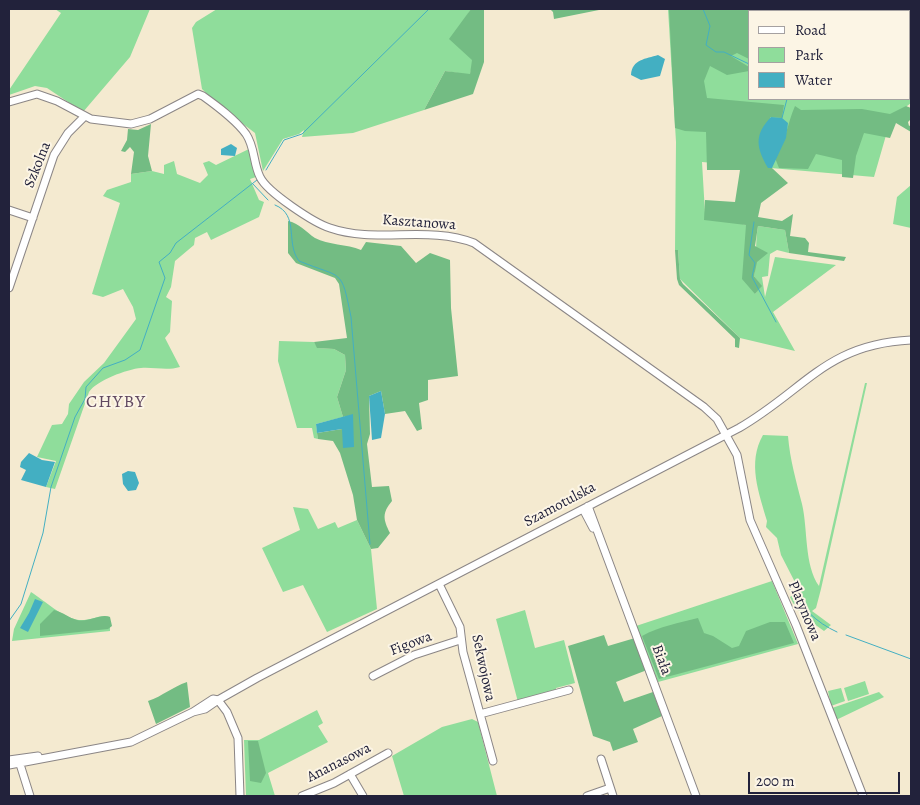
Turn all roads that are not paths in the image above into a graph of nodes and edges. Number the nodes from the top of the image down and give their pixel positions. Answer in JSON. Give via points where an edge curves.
{"nodes":[{"id":1,"x":9,"y":102,"type":"edge"},
{"id":2,"x":84,"y":116,"type":"junction"},
{"id":3,"x":9,"y":210,"type":"edge"},
{"id":4,"x":33,"y":218,"type":"junction"},
{"id":5,"x":9,"y":288,"type":"edge"},
{"id":6,"x":911,"y":340,"type":"edge"},
{"id":7,"x":727,"y":435,"type":"junction"},
{"id":8,"x":585,"y":508,"type":"junction"},
{"id":9,"x":439,"y":584,"type":"junction"},
{"id":10,"x":460,"y":640,"type":"junction"},
{"id":11,"x":372,"y":676,"type":"dead end"},
{"id":12,"x":569,"y":690,"type":"dead end"},
{"id":13,"x":221,"y":698,"type":"junction"},
{"id":14,"x":480,"y":714,"type":"junction"},
{"id":15,"x":388,"y":753,"type":"dead end"},
{"id":16,"x":9,"y":760,"type":"edge"},
{"id":17,"x":601,"y":760,"type":"dead end"},
{"id":18,"x":19,"y":761,"type":"junction"},
{"id":19,"x":493,"y":761,"type":"dead end"},
{"id":20,"x":9,"y":765,"type":"edge"},
{"id":21,"x":350,"y":774,"type":"junction"},
{"id":22,"x":610,"y":788,"type":"junction"},
{"id":23,"x":30,"y":796,"type":"edge"},
{"id":24,"x":240,"y":796,"type":"edge"},
{"id":25,"x":302,"y":796,"type":"edge"},
{"id":26,"x":363,"y":796,"type":"edge"},
{"id":27,"x":587,"y":796,"type":"edge"},
{"id":28,"x":613,"y":796,"type":"edge"},
{"id":29,"x":696,"y":796,"type":"edge"},
{"id":30,"x":863,"y":796,"type":"edge"}],
"edges":[{"from":1,"to":2,"type":"street","via":[[37,94]]},
{"from":2,"to":4,"type":"street","name":"Szkolna","via":[[54,155]]},
{"from":2,"to":7,"type":"street","name":"Kasztanowa","via":[[131,124],[150,119],[198,94],[245,132],[262,180],[309,218],[346,232],[453,237],[481,247],[704,407]]},
{"from":3,"to":4,"type":"street"},
{"from":4,"to":5,"type":"street","name":"Szkolna"},
{"from":6,"to":7,"type":"street","name":"Szamotulska","via":[[874,344],[837,358],[761,415]]},
{"from":7,"to":8,"type":"street","name":"Szamotulska"},
{"from":7,"to":30,"type":"street","name":"Platynowa","via":[[740,463],[750,520],[796,625]]},
{"from":8,"to":9,"type":"street","name":"Szamotulska"},
{"from":8,"to":29,"type":"street","name":"Biała","via":[[598,534]]},
{"from":9,"to":10,"type":"street","name":"Sekwojowa","via":[[458,620]]},
{"from":9,"to":13,"type":"street","name":"Szamotulska"},
{"from":10,"to":11,"type":"street","name":"Figowa","via":[[414,655]]},
{"from":10,"to":14,"type":"street","name":"Sekwojowa"},
{"from":12,"to":14,"type":"street"},
{"from":13,"to":18,"type":"street","name":"Szamotulska","via":[[205,709],[131,742]]},
{"from":13,"to":24,"type":"street","via":[[238,739]]},
{"from":14,"to":19,"type":"street","name":"Sekwojowa"},
{"from":15,"to":21,"type":"street","name":"Ananasowa"},
{"from":16,"to":18,"type":"street","name":"Szamotulska"},
{"from":17,"to":22,"type":"street"},
{"from":18,"to":20,"type":"street","name":"Szamotulska"},
{"from":18,"to":23,"type":"street"},
{"from":21,"to":25,"type":"street","name":"Ananasowa"},
{"from":21,"to":26,"type":"street"},
{"from":22,"to":27,"type":"street"},
{"from":22,"to":28,"type":"street"}]}
